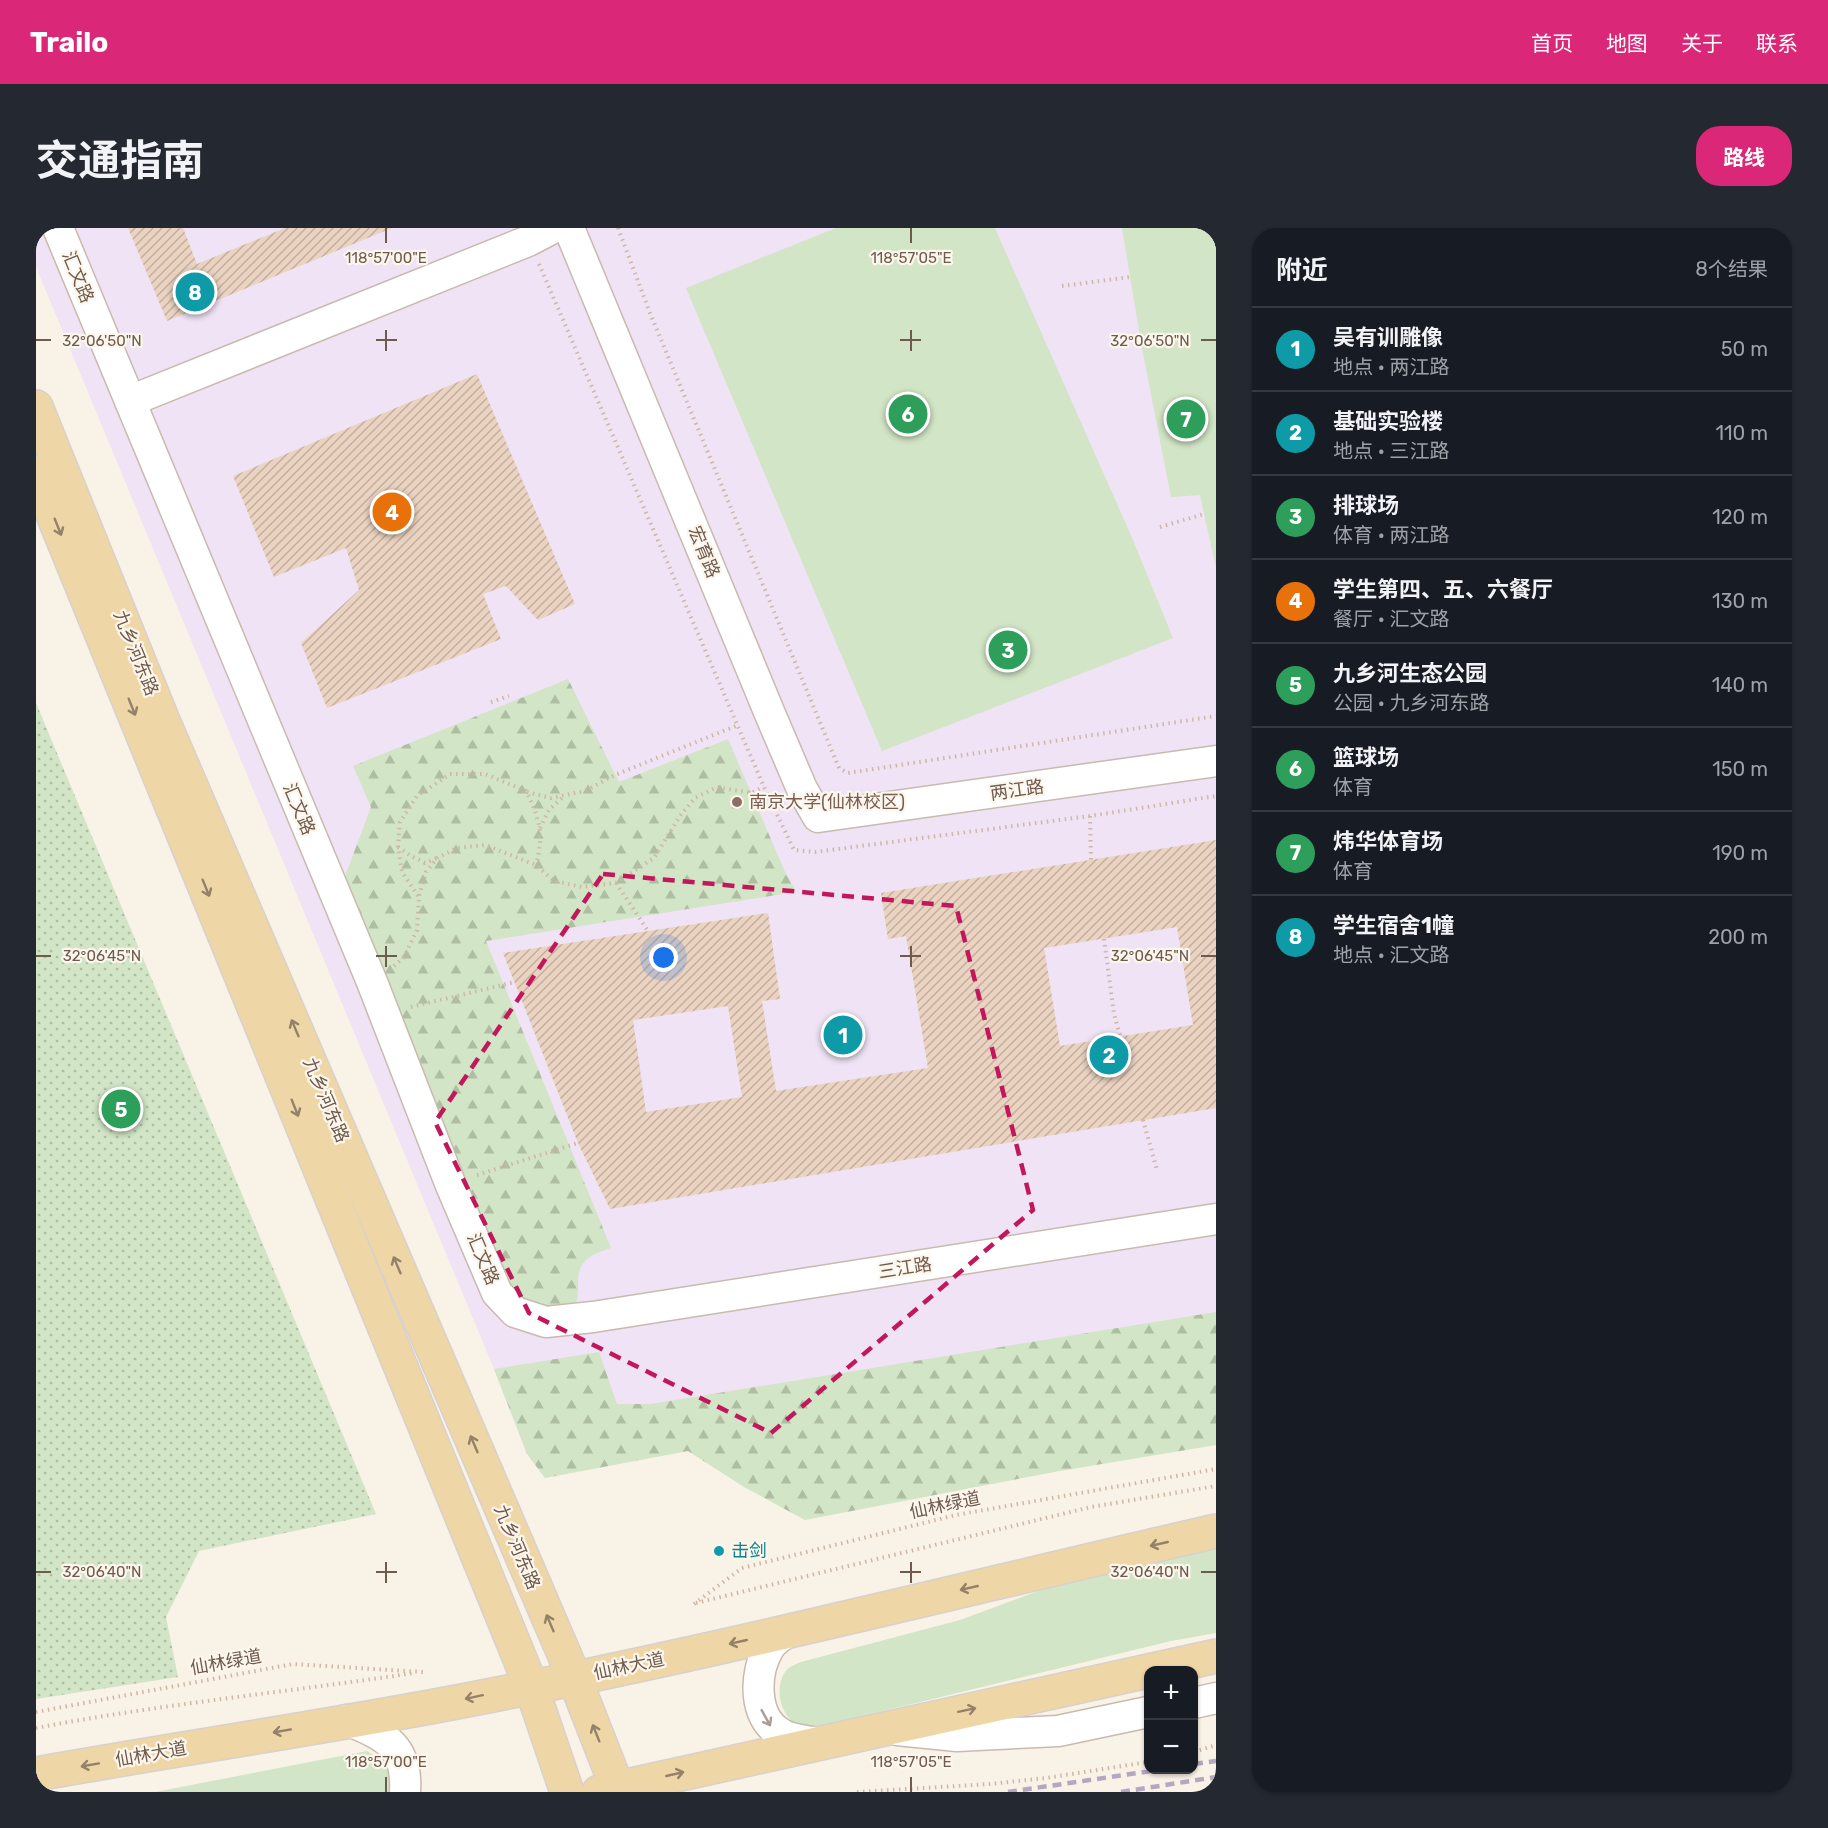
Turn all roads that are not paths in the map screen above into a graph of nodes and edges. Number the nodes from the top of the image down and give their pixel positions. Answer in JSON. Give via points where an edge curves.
{"nodes":[{"id":1,"x":58,"y":228,"type":"edge"},
{"id":2,"x":569,"y":228,"type":"edge"},
{"id":3,"x":540,"y":234,"type":"edge"},
{"id":4,"x":129,"y":401,"type":"junction"},
{"id":5,"x":36,"y":407,"type":"edge"},
{"id":6,"x":36,"y":473,"type":"edge"},
{"id":7,"x":1216,"y":761,"type":"edge"},
{"id":8,"x":818,"y":818,"type":"joint"},
{"id":9,"x":1216,"y":1219,"type":"edge"},
{"id":10,"x":593,"y":1317,"type":"joint"},
{"id":11,"x":1216,"y":1530,"type":"edge"},
{"id":12,"x":789,"y":1630,"type":"junction"},
{"id":13,"x":1216,"y":1656,"type":"edge"},
{"id":14,"x":574,"y":1677,"type":"junction"},
{"id":15,"x":531,"y":1686,"type":"junction"},
{"id":16,"x":1216,"y":1698,"type":"edge"},
{"id":17,"x":1198,"y":1702,"type":"edge"},
{"id":18,"x":1144,"y":1714,"type":"edge"},
{"id":19,"x":347,"y":1720,"type":"junction"},
{"id":20,"x":882,"y":1729,"type":"junction"},
{"id":21,"x":816,"y":1743,"type":"junction"},
{"id":22,"x":36,"y":1774,"type":"edge"},
{"id":23,"x":612,"y":1790,"type":"edge"},
{"id":24,"x":405,"y":1792,"type":"edge"},
{"id":25,"x":567,"y":1792,"type":"edge"}],
"edges":[{"from":1,"to":4,"type":"street","name":"汇文路"},
{"from":2,"to":8,"type":"street","name":"宏育路","via":[[770,714]]},
{"from":3,"to":4,"type":"street"},
{"from":4,"to":10,"type":"street","name":"汇文路","via":[[372,982],[497,1293],[515,1312],[546,1322]]},
{"from":14,"to":5,"type":"main road","name":"九乡河东路","one_way":true,"via":[[163,721]]},
{"from":6,"to":15,"type":"main road","name":"九乡河东路","one_way":true},
{"from":7,"to":8,"type":"street","name":"两江路"},
{"from":9,"to":10,"type":"street","name":"三江路"},
{"from":11,"to":12,"type":"main road","name":"仙林大道","one_way":true},
{"from":12,"to":14,"type":"main road","name":"仙林大道","one_way":true},
{"from":12,"to":21,"type":"street","one_way":true,"via":[[770,1646],[761,1666],[762,1713],[780,1734]]},
{"from":20,"to":13,"type":"main road","one_way":true},
{"from":14,"to":15,"type":"main road","name":"仙林大道"},
{"from":23,"to":14,"type":"main road","name":"九乡河东路","one_way":true},
{"from":15,"to":19,"type":"main road","name":"仙林大道","one_way":true},
{"from":15,"to":25,"type":"main road","name":"九乡河东路"},
{"from":16,"to":17,"type":"street"},
{"from":18,"to":20,"type":"street","via":[[1058,1731],[957,1736]]},
{"from":19,"to":22,"type":"main road","name":"仙林大道","one_way":true},
{"from":19,"to":24,"type":"street","via":[[385,1737],[397,1748],[404,1764]]},
{"from":20,"to":21,"type":"main road"},
{"from":23,"to":21,"type":"main road","one_way":true}]}
